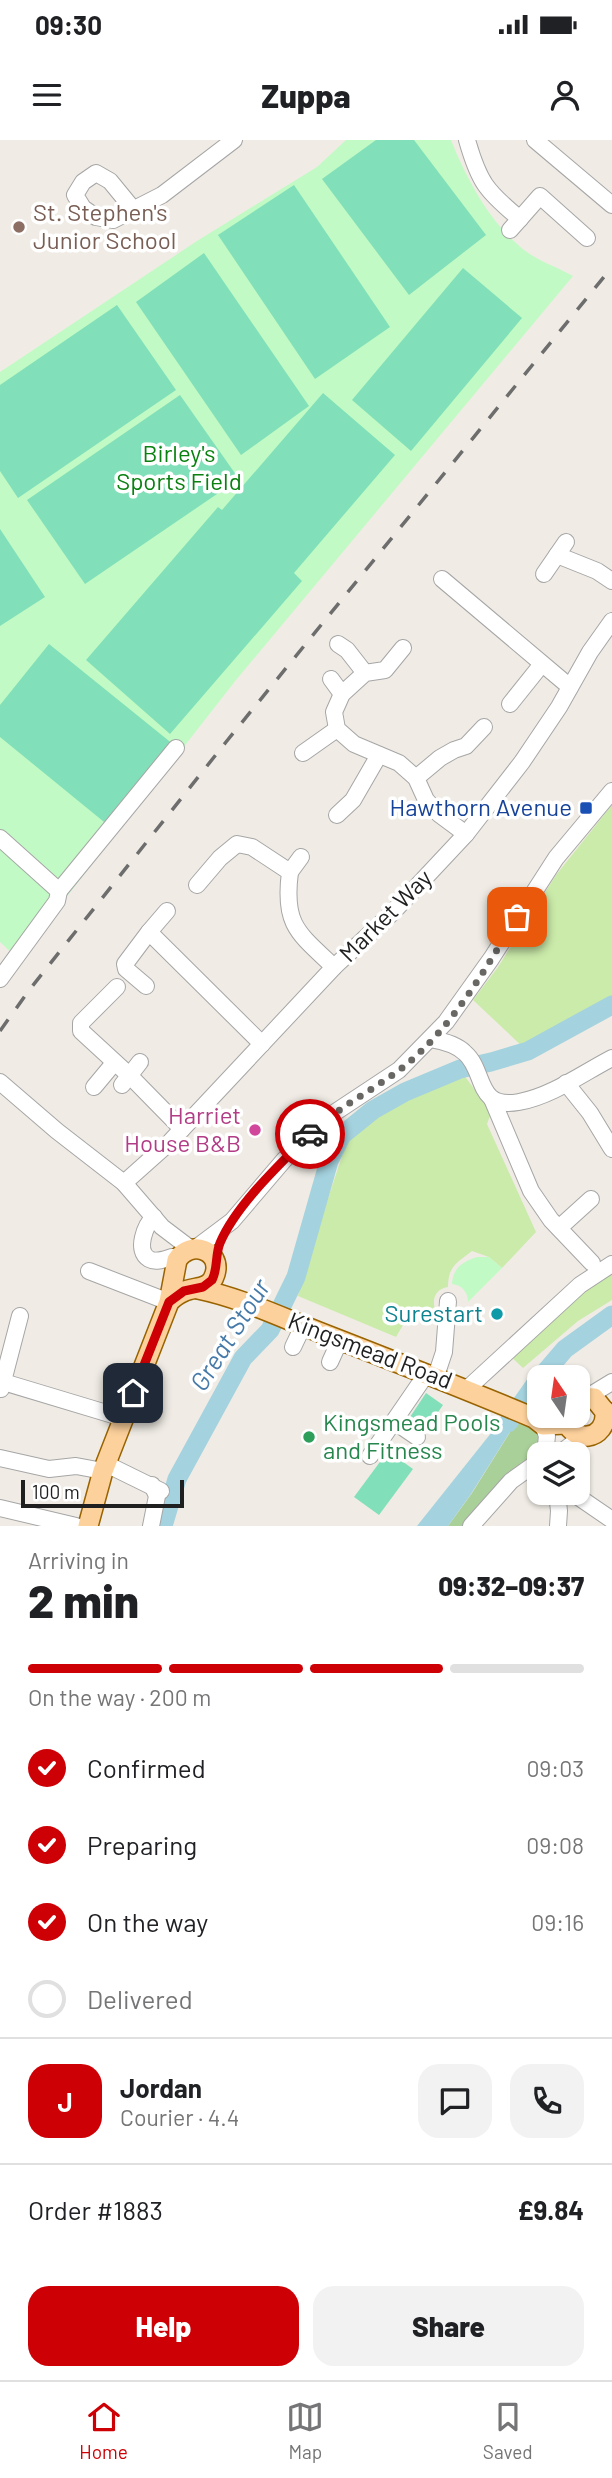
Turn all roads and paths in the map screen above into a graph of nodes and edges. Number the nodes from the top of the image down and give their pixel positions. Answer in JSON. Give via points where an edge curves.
{"nodes":[{"id":1,"x":234,"y":140,"type":"edge"},
{"id":2,"x":467,"y":140,"type":"edge"},
{"id":3,"x":534,"y":140,"type":"edge"},
{"id":4,"x":612,"y":205,"type":"edge"},
{"id":5,"x":133,"y":209,"type":"dead end"},
{"id":6,"x":587,"y":238,"type":"dead end"},
{"id":7,"x":544,"y":574,"type":"dead end"},
{"id":8,"x":442,"y":579,"type":"dead end"},
{"id":9,"x":612,"y":581,"type":"edge"},
{"id":10,"x":612,"y":621,"type":"edge"},
{"id":11,"x":338,"y":644,"type":"dead end"},
{"id":12,"x":403,"y":648,"type":"dead end"},
{"id":13,"x":542,"y":664,"type":"junction"},
{"id":14,"x":365,"y":673,"type":"junction"},
{"id":15,"x":331,"y":679,"type":"dead end"},
{"id":16,"x":570,"y":687,"type":"junction"},
{"id":17,"x":342,"y":694,"type":"junction"},
{"id":18,"x":510,"y":704,"type":"dead end"},
{"id":19,"x":484,"y":727,"type":"dead end"},
{"id":20,"x":337,"y":729,"type":"junction"},
{"id":21,"x":176,"y":748,"type":"dead end"},
{"id":22,"x":303,"y":753,"type":"dead end"},
{"id":23,"x":379,"y":755,"type":"junction"},
{"id":24,"x":416,"y":778,"type":"junction"},
{"id":25,"x":612,"y":791,"type":"edge"},
{"id":26,"x":337,"y":815,"type":"dead end"},
{"id":27,"x":466,"y":834,"type":"junction"},
{"id":28,"x":0,"y":838,"type":"edge"},
{"id":29,"x":301,"y":857,"type":"dead end"},
{"id":30,"x":290,"y":872,"type":"junction"},
{"id":31,"x":197,"y":885,"type":"dead end"},
{"id":32,"x":59,"y":891,"type":"junction"},
{"id":33,"x":166,"y":911,"type":"dead end"},
{"id":34,"x":149,"y":932,"type":"junction"},
{"id":35,"x":334,"y":967,"type":"junction"},
{"id":36,"x":0,"y":979,"type":"edge"},
{"id":37,"x":146,"y":986,"type":"dead end"},
{"id":38,"x":117,"y":987,"type":"dead end"},
{"id":39,"x":446,"y":1022,"type":"junction"},
{"id":40,"x":431,"y":1039,"type":"junction"},
{"id":41,"x":261,"y":1044,"type":"junction"},
{"id":42,"x":465,"y":1053,"type":"junction"},
{"id":43,"x":612,"y":1059,"type":"edge"},
{"id":44,"x":140,"y":1062,"type":"dead end"},
{"id":45,"x":114,"y":1063,"type":"junction"},
{"id":46,"x":126,"y":1081,"type":"junction"},
{"id":47,"x":0,"y":1082,"type":"edge"},
{"id":48,"x":566,"y":1083,"type":"junction"},
{"id":49,"x":94,"y":1087,"type":"dead end"},
{"id":50,"x":200,"y":1087,"type":"dead end"},
{"id":51,"x":213,"y":1098,"type":"junction"},
{"id":52,"x":492,"y":1099,"type":"junction"},
{"id":53,"x":182,"y":1129,"type":"junction"},
{"id":54,"x":612,"y":1149,"type":"edge"},
{"id":55,"x":124,"y":1183,"type":"junction"},
{"id":56,"x":591,"y":1199,"type":"dead end"},
{"id":57,"x":232,"y":1221,"type":"junction"},
{"id":58,"x":158,"y":1222,"type":"junction"},
{"id":59,"x":559,"y":1228,"type":"junction"},
{"id":60,"x":194,"y":1248,"type":"junction"},
{"id":61,"x":592,"y":1263,"type":"dead end"},
{"id":62,"x":612,"y":1264,"type":"edge"},
{"id":63,"x":174,"y":1265,"type":"junction"},
{"id":64,"x":215,"y":1266,"type":"junction"},
{"id":65,"x":89,"y":1271,"type":"dead end"},
{"id":66,"x":195,"y":1289,"type":"junction"},
{"id":67,"x":245,"y":1301,"type":"junction"},
{"id":68,"x":448,"y":1301,"type":"dead end"},
{"id":69,"x":169,"y":1302,"type":"junction"},
{"id":70,"x":20,"y":1316,"type":"dead end"},
{"id":71,"x":294,"y":1322,"type":"junction"},
{"id":72,"x":340,"y":1340,"type":"junction"},
{"id":73,"x":293,"y":1347,"type":"dead end"},
{"id":74,"x":330,"y":1362,"type":"dead end"},
{"id":75,"x":431,"y":1374,"type":"junction"},
{"id":76,"x":612,"y":1382,"type":"edge"},
{"id":77,"x":1,"y":1384,"type":"edge"},
{"id":78,"x":467,"y":1389,"type":"junction"},
{"id":79,"x":600,"y":1404,"type":"edge"},
{"id":80,"x":527,"y":1414,"type":"edge"},
{"id":81,"x":123,"y":1418,"type":"junction"},
{"id":82,"x":395,"y":1422,"type":"junction"},
{"id":83,"x":582,"y":1429,"type":"edge"},
{"id":84,"x":417,"y":1437,"type":"dead end"},
{"id":85,"x":563,"y":1442,"type":"edge"},
{"id":86,"x":570,"y":1442,"type":"edge"},
{"id":87,"x":370,"y":1456,"type":"dead end"},
{"id":88,"x":0,"y":1458,"type":"edge"},
{"id":89,"x":104,"y":1467,"type":"junction"},
{"id":90,"x":527,"y":1471,"type":"edge"},
{"id":91,"x":500,"y":1492,"type":"junction"},
{"id":92,"x":557,"y":1505,"type":"edge"},
{"id":93,"x":590,"y":1505,"type":"edge"},
{"id":94,"x":0,"y":1508,"type":"edge"},
{"id":95,"x":506,"y":1508,"type":"dead end"},
{"id":96,"x":612,"y":1520,"type":"edge"},
{"id":97,"x":76,"y":1526,"type":"edge"},
{"id":98,"x":88,"y":1526,"type":"edge"},
{"id":99,"x":151,"y":1526,"type":"edge"},
{"id":100,"x":471,"y":1526,"type":"edge"},
{"id":101,"x":558,"y":1526,"type":"edge"}],
"edges":[{"from":1,"to":5,"type":"street","via":[[163,195]]},
{"from":2,"to":6,"type":"street","via":[[480,180],[515,225],[540,196]]},
{"from":3,"to":4,"type":"street"},
{"from":7,"to":9,"type":"street","via":[[562,548]]},
{"from":8,"to":13,"type":"street"},
{"from":10,"to":16,"type":"street","name":"Market Way"},
{"from":11,"to":14,"type":"street"},
{"from":12,"to":14,"type":"street","via":[[385,670]]},
{"from":13,"to":16,"type":"street"},
{"from":13,"to":18,"type":"street"},
{"from":14,"to":17,"type":"street"},
{"from":15,"to":17,"type":"street"},
{"from":16,"to":27,"type":"street","name":"Market Way","via":[[522,762]]},
{"from":17,"to":20,"type":"street","via":[[334,712]]},
{"from":19,"to":24,"type":"street","via":[[466,746],[435,751]]},
{"from":20,"to":22,"type":"street"},
{"from":20,"to":23,"type":"street"},
{"from":21,"to":32,"type":"street"},
{"from":23,"to":24,"type":"street","via":[[399,763]]},
{"from":23,"to":26,"type":"street","via":[[353,800]]},
{"from":24,"to":27,"type":"street","via":[[426,800]]},
{"from":25,"to":39,"type":"street","via":[[556,858]]},
{"from":27,"to":35,"type":"street","name":"Market Way"},
{"from":28,"to":32,"type":"street"},
{"from":29,"to":30,"type":"street"},
{"from":30,"to":31,"type":"street","via":[[235,836]]},
{"from":30,"to":35,"type":"street","via":[[286,897],[290,916],[301,936]]},
{"from":32,"to":36,"type":"street","via":[[57,901]]},
{"from":33,"to":34,"type":"street"},
{"from":34,"to":37,"type":"street","via":[[125,964]]},
{"from":34,"to":41,"type":"street"},
{"from":35,"to":41,"type":"street","name":"Market Way"},
{"from":38,"to":45,"type":"street","via":[[82,1023],[81,1031]]},
{"from":39,"to":40,"type":"street"},
{"from":39,"to":42,"type":"street"},
{"from":40,"to":42,"type":"street"},
{"from":40,"to":57,"type":"street","via":[[400,1070],[331,1115],[284,1160]]},
{"from":41,"to":51,"type":"street","name":"Market Way"},
{"from":42,"to":52,"type":"street"},
{"from":43,"to":48,"type":"street"},
{"from":44,"to":46,"type":"street"},
{"from":45,"to":46,"type":"street"},
{"from":45,"to":49,"type":"street"},
{"from":46,"to":53,"type":"street"},
{"from":47,"to":55,"type":"street"},
{"from":48,"to":52,"type":"street","via":[[523,1101]]},
{"from":48,"to":54,"type":"street"},
{"from":50,"to":51,"type":"street"},
{"from":51,"to":53,"type":"street","name":"Market Way"},
{"from":52,"to":59,"type":"street","via":[[531,1191]]},
{"from":53,"to":55,"type":"street","name":"Market Way"},
{"from":55,"to":58,"type":"street"},
{"from":56,"to":59,"type":"street"},
{"from":57,"to":60,"type":"street"},
{"from":57,"to":64,"type":"street","via":[[220,1242]]},
{"from":58,"to":60,"type":"street"},
{"from":58,"to":63,"type":"street"},
{"from":58,"to":63,"type":"street","via":[[145,1227],[145,1256]]},
{"from":59,"to":61,"type":"street"},
{"from":60,"to":63,"type":"main road","via":[[180,1255]]},
{"from":60,"to":64,"type":"main road","via":[[210,1254]]},
{"from":62,"to":78,"type":"street","via":[[579,1285]]},
{"from":63,"to":66,"type":"main road","via":[[181,1283]]},
{"from":63,"to":69,"type":"main road"},
{"from":64,"to":66,"type":"main road","via":[[212,1280]]},
{"from":64,"to":67,"type":"main road","name":"Kingsmead Road"},
{"from":65,"to":69,"type":"street"},
{"from":66,"to":67,"type":"main road","name":"Kingsmead Road"},
{"from":66,"to":69,"type":"main road"},
{"from":67,"to":71,"type":"main road","name":"Kingsmead Road"},
{"from":68,"to":75,"type":"street","via":[[444,1352]]},
{"from":69,"to":81,"type":"main road"},
{"from":70,"to":77,"type":"street"},
{"from":71,"to":72,"type":"main road","name":"Kingsmead Road"},
{"from":71,"to":73,"type":"street"},
{"from":72,"to":74,"type":"street"},
{"from":72,"to":75,"type":"main road","name":"Kingsmead Road"},
{"from":75,"to":78,"type":"main road","name":"Kingsmead Road"},
{"from":75,"to":82,"type":"street"},
{"from":76,"to":79,"type":"street"},
{"from":77,"to":81,"type":"street"},
{"from":78,"to":80,"type":"main road","name":"Kingsmead Road"},
{"from":79,"to":83,"type":"main road","via":[[604,1424]]},
{"from":81,"to":89,"type":"main road"},
{"from":82,"to":84,"type":"street"},
{"from":82,"to":87,"type":"street"},
{"from":83,"to":85,"type":"street"},
{"from":83,"to":86,"type":"street"},
{"from":88,"to":89,"type":"street","via":[[49,1469]]},
{"from":89,"to":98,"type":"main road"},
{"from":89,"to":99,"type":"street","via":[[156,1488]]},
{"from":90,"to":91,"type":"street"},
{"from":91,"to":95,"type":"street"},
{"from":91,"to":100,"type":"street"},
{"from":92,"to":101,"type":"street"},
{"from":93,"to":96,"type":"street"},
{"from":94,"to":97,"type":"street"}]}
